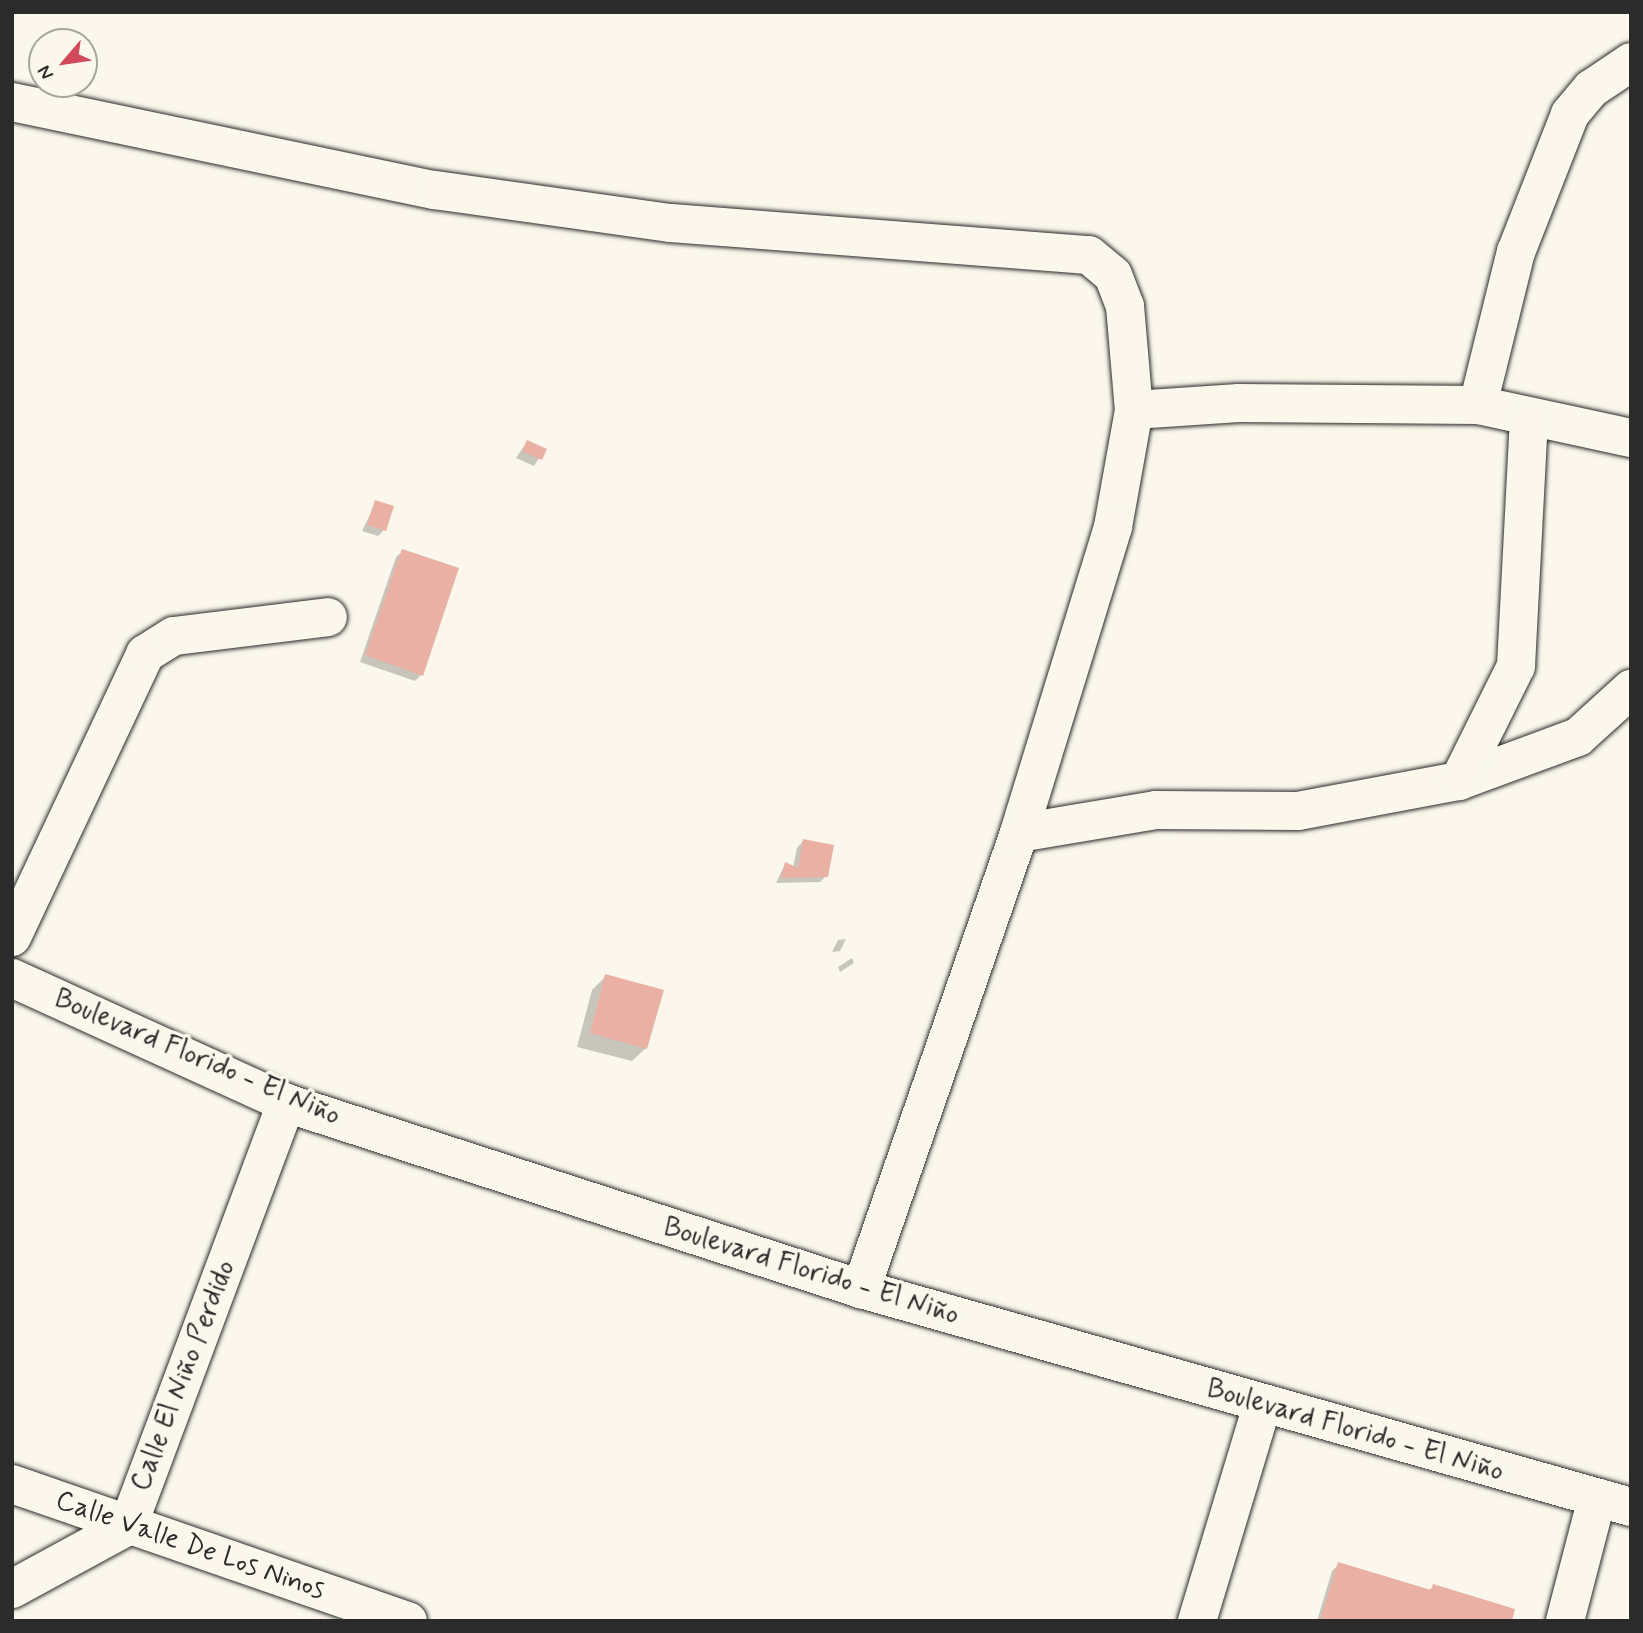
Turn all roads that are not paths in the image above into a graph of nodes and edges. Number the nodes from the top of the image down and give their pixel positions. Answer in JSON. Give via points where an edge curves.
{"nodes":[{"id":1,"x":1631,"y":62,"type":"edge"},
{"id":2,"x":12,"y":102,"type":"edge"},
{"id":3,"x":1478,"y":405,"type":"junction"},
{"id":4,"x":1134,"y":410,"type":"junction"},
{"id":5,"x":1529,"y":418,"type":"junction"},
{"id":6,"x":1631,"y":438,"type":"edge"},
{"id":7,"x":328,"y":617,"type":"dead end"},
{"id":8,"x":1631,"y":689,"type":"edge"},
{"id":9,"x":1459,"y":781,"type":"junction"},
{"id":10,"x":1019,"y":833,"type":"junction"},
{"id":11,"x":12,"y":937,"type":"edge"},
{"id":12,"x":12,"y":978,"type":"edge"},
{"id":13,"x":286,"y":1103,"type":"junction"},
{"id":14,"x":861,"y":1289,"type":"junction"},
{"id":15,"x":1262,"y":1406,"type":"junction"},
{"id":16,"x":12,"y":1484,"type":"edge"},
{"id":17,"x":1614,"y":1503,"type":"edge"},
{"id":18,"x":128,"y":1526,"type":"junction"},
{"id":19,"x":12,"y":1589,"type":"edge"},
{"id":20,"x":408,"y":1621,"type":"edge"},
{"id":21,"x":1197,"y":1621,"type":"edge"},
{"id":22,"x":1565,"y":1621,"type":"edge"}],
"edges":[{"from":1,"to":3,"type":"street","via":[[1591,89],[1570,114],[1517,252]]},
{"from":2,"to":4,"type":"street","via":[[461,193],[671,223],[1089,255],[1113,275],[1125,306]]},
{"from":3,"to":4,"type":"street","via":[[1239,403]]},
{"from":3,"to":5,"type":"street"},
{"from":4,"to":10,"type":"street","via":[[1113,527]]},
{"from":5,"to":6,"type":"street"},
{"from":5,"to":9,"type":"street","via":[[1516,666]]},
{"from":7,"to":11,"type":"street","via":[[174,636],[145,654]]},
{"from":8,"to":9,"type":"street","via":[[1578,737]]},
{"from":9,"to":10,"type":"street","via":[[1298,811],[1156,810]]},
{"from":10,"to":14,"type":"street"},
{"from":12,"to":13,"type":"street","name":"Boulevard Florido - El Niño"},
{"from":13,"to":14,"type":"street","name":"Boulevard Florido - El Niño"},
{"from":13,"to":18,"type":"street","name":"Calle El Niño Perdido"},
{"from":14,"to":15,"type":"street","name":"Boulevard Florido - El Niño"},
{"from":15,"to":17,"type":"street","name":"Boulevard Florido - El Niño"},
{"from":15,"to":21,"type":"street"},
{"from":16,"to":18,"type":"street","name":"Calle Valle De Los Ninos"},
{"from":17,"to":22,"type":"street"},
{"from":18,"to":19,"type":"street","name":"Calle El Niño Perdido"},
{"from":18,"to":20,"type":"street","name":"Calle Valle De Los Ninos"}]}
